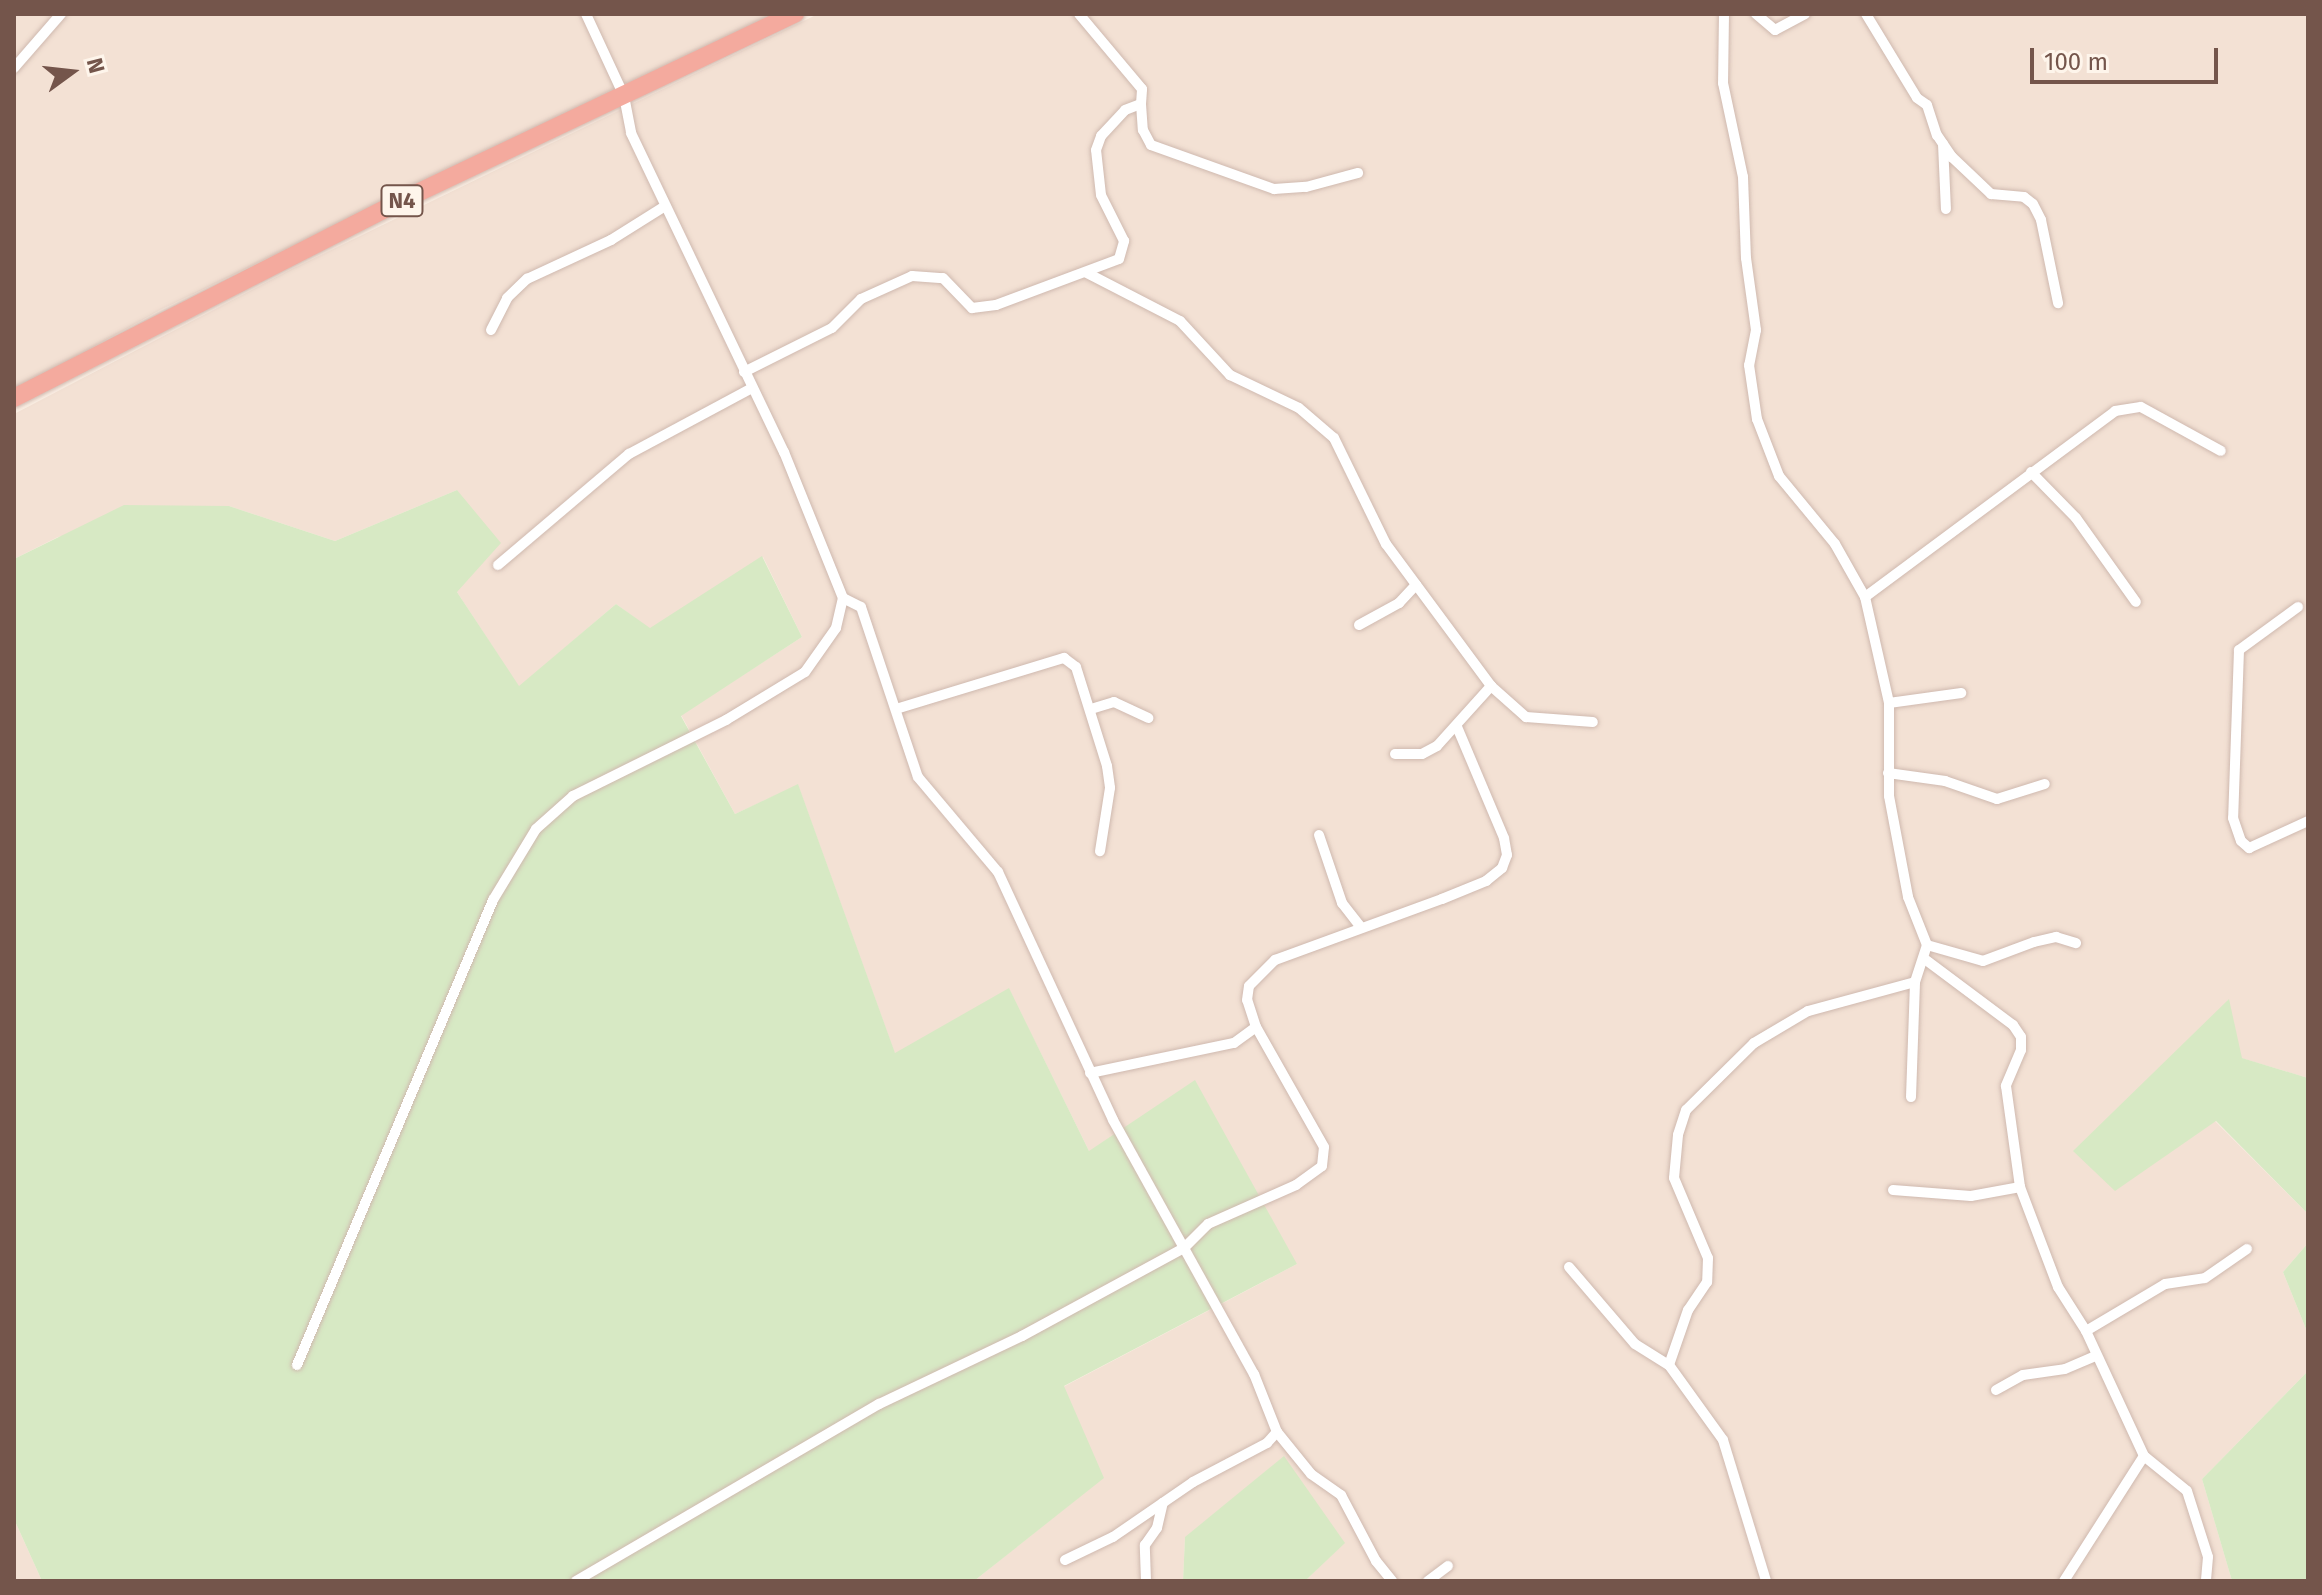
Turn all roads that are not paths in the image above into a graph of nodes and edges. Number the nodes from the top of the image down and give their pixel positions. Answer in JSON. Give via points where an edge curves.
{"nodes":[{"id":1,"x":61,"y":14,"type":"edge"},
{"id":2,"x":586,"y":14,"type":"edge"},
{"id":3,"x":795,"y":14,"type":"edge"},
{"id":4,"x":1079,"y":14,"type":"edge"},
{"id":5,"x":1724,"y":14,"type":"edge"},
{"id":6,"x":1756,"y":14,"type":"edge"},
{"id":7,"x":1805,"y":14,"type":"edge"},
{"id":8,"x":1866,"y":14,"type":"edge"},
{"id":9,"x":14,"y":68,"type":"edge"},
{"id":10,"x":624,"y":96,"type":"junction"},
{"id":11,"x":1141,"y":104,"type":"junction"},
{"id":12,"x":1943,"y":144,"type":"junction"},
{"id":13,"x":1358,"y":173,"type":"dead end"},
{"id":14,"x":665,"y":206,"type":"junction"},
{"id":15,"x":1946,"y":209,"type":"dead end"},
{"id":16,"x":1087,"y":273,"type":"junction"},
{"id":17,"x":2058,"y":303,"type":"dead end"},
{"id":18,"x":491,"y":330,"type":"dead end"},
{"id":19,"x":744,"y":372,"type":"junction"},
{"id":20,"x":750,"y":389,"type":"junction"},
{"id":21,"x":14,"y":398,"type":"edge"},
{"id":22,"x":2221,"y":451,"type":"dead end"},
{"id":23,"x":2031,"y":472,"type":"junction"},
{"id":24,"x":498,"y":565,"type":"dead end"},
{"id":25,"x":1416,"y":585,"type":"junction"},
{"id":26,"x":1865,"y":597,"type":"junction"},
{"id":27,"x":843,"y":598,"type":"junction"},
{"id":28,"x":2136,"y":602,"type":"dead end"},
{"id":29,"x":2298,"y":607,"type":"dead end"},
{"id":30,"x":1359,"y":625,"type":"dead end"},
{"id":31,"x":1491,"y":686,"type":"junction"},
{"id":32,"x":1961,"y":693,"type":"dead end"},
{"id":33,"x":1889,"y":703,"type":"junction"},
{"id":34,"x":896,"y":709,"type":"junction"},
{"id":35,"x":1091,"y":709,"type":"junction"},
{"id":36,"x":1149,"y":718,"type":"dead end"},
{"id":37,"x":1593,"y":722,"type":"dead end"},
{"id":38,"x":1457,"y":727,"type":"junction"},
{"id":39,"x":1395,"y":754,"type":"dead end"},
{"id":40,"x":1888,"y":773,"type":"junction"},
{"id":41,"x":2045,"y":784,"type":"dead end"},
{"id":42,"x":2308,"y":821,"type":"edge"},
{"id":43,"x":1319,"y":835,"type":"dead end"},
{"id":44,"x":1100,"y":851,"type":"dead end"},
{"id":45,"x":1360,"y":926,"type":"junction"},
{"id":46,"x":2076,"y":943,"type":"dead end"},
{"id":47,"x":1927,"y":945,"type":"junction"},
{"id":48,"x":1926,"y":960,"type":"junction"},
{"id":49,"x":1915,"y":982,"type":"junction"},
{"id":50,"x":1256,"y":1027,"type":"junction"},
{"id":51,"x":1090,"y":1073,"type":"junction"},
{"id":52,"x":1911,"y":1097,"type":"dead end"},
{"id":53,"x":2020,"y":1187,"type":"junction"},
{"id":54,"x":1893,"y":1190,"type":"dead end"},
{"id":55,"x":1184,"y":1248,"type":"junction"},
{"id":56,"x":2247,"y":1249,"type":"dead end"},
{"id":57,"x":1569,"y":1267,"type":"dead end"},
{"id":58,"x":2086,"y":1331,"type":"junction"},
{"id":59,"x":2096,"y":1356,"type":"junction"},
{"id":60,"x":297,"y":1365,"type":"dead end"},
{"id":61,"x":1669,"y":1365,"type":"junction"},
{"id":62,"x":1996,"y":1390,"type":"dead end"},
{"id":63,"x":1277,"y":1432,"type":"junction"},
{"id":64,"x":2144,"y":1456,"type":"junction"},
{"id":65,"x":1163,"y":1503,"type":"junction"},
{"id":66,"x":1065,"y":1560,"type":"dead end"},
{"id":67,"x":1448,"y":1566,"type":"dead end"},
{"id":68,"x":576,"y":1581,"type":"edge"},
{"id":69,"x":1146,"y":1581,"type":"edge"},
{"id":70,"x":1392,"y":1581,"type":"edge"},
{"id":71,"x":1428,"y":1581,"type":"edge"},
{"id":72,"x":1766,"y":1581,"type":"edge"},
{"id":73,"x":2064,"y":1581,"type":"edge"},
{"id":74,"x":2206,"y":1581,"type":"edge"}],
"edges":[{"from":1,"to":9,"type":"street"},
{"from":2,"to":10,"type":"street"},
{"from":3,"to":10,"type":"highway","number":"N4"},
{"from":4,"to":11,"type":"street","via":[[1142,89]]},
{"from":5,"to":26,"type":"street","via":[[1723,83],[1743,177],[1756,330],[1749,365],[1757,419],[1779,476],[1835,544]]},
{"from":6,"to":7,"type":"street","via":[[1775,30]]},
{"from":8,"to":12,"type":"street","via":[[1917,98],[1927,105]]},
{"from":10,"to":14,"type":"street","via":[[631,133]]},
{"from":10,"to":21,"type":"highway","number":"N4","via":[[202,299]]},
{"from":11,"to":13,"type":"street","via":[[1143,130],[1151,145],[1274,189],[1306,187]]},
{"from":11,"to":16,"type":"street","via":[[1125,110],[1101,136],[1096,150],[1101,195],[1121,231],[1124,250],[1112,265]]},
{"from":12,"to":15,"type":"street"},
{"from":12,"to":17,"type":"street","via":[[1991,194],[2024,197],[2033,204]]},
{"from":14,"to":18,"type":"street","via":[[611,240],[527,279],[507,298]]},
{"from":14,"to":19,"type":"street"},
{"from":16,"to":19,"type":"street","via":[[996,305],[972,308],[943,278],[912,276],[861,299],[832,328]]},
{"from":16,"to":25,"type":"street","via":[[1180,321],[1230,375],[1299,408],[1334,438],[1358,496]]},
{"from":19,"to":20,"type":"street"},
{"from":20,"to":24,"type":"street","via":[[629,454]]},
{"from":20,"to":27,"type":"street","via":[[790,465]]},
{"from":22,"to":23,"type":"street","via":[[2141,407],[2115,411]]},
{"from":23,"to":26,"type":"street"},
{"from":23,"to":28,"type":"street","via":[[2076,518]]},
{"from":25,"to":30,"type":"street","via":[[1399,603]]},
{"from":25,"to":31,"type":"street"},
{"from":26,"to":33,"type":"street"},
{"from":27,"to":34,"type":"street","via":[[861,607]]},
{"from":27,"to":60,"type":"street","via":[[836,628],[805,672],[726,720],[573,796],[536,829],[493,900]]},
{"from":29,"to":42,"type":"street","via":[[2239,650],[2233,818],[2249,848]]},
{"from":31,"to":37,"type":"street","via":[[1526,717]]},
{"from":31,"to":38,"type":"street"},
{"from":32,"to":33,"type":"street"},
{"from":33,"to":40,"type":"street"},
{"from":34,"to":35,"type":"street","via":[[1064,658],[1076,667]]},
{"from":34,"to":51,"type":"street","via":[[918,777],[998,872]]},
{"from":35,"to":36,"type":"street","via":[[1114,702]]},
{"from":35,"to":44,"type":"street","via":[[1110,788]]},
{"from":38,"to":39,"type":"street","via":[[1422,754]]},
{"from":38,"to":45,"type":"street","via":[[1504,838],[1507,855],[1502,868],[1486,881],[1442,899]]},
{"from":40,"to":41,"type":"street","via":[[1945,781],[1997,799]]},
{"from":40,"to":47,"type":"street","via":[[1908,897]]},
{"from":43,"to":45,"type":"street","via":[[1342,903]]},
{"from":45,"to":50,"type":"street","via":[[1275,960],[1260,974],[1249,986],[1247,1000]]},
{"from":46,"to":47,"type":"street","via":[[2045,939],[1983,961]]},
{"from":47,"to":48,"type":"street"},
{"from":48,"to":49,"type":"street"},
{"from":48,"to":53,"type":"street","via":[[2013,1025],[2021,1037],[2006,1086]]},
{"from":49,"to":52,"type":"street"},
{"from":49,"to":61,"type":"street","via":[[1808,1011],[1754,1043],[1686,1110],[1674,1178],[1708,1258],[1707,1282],[1688,1310]]},
{"from":50,"to":51,"type":"street","via":[[1234,1043]]},
{"from":50,"to":55,"type":"street","via":[[1324,1147],[1322,1166],[1296,1185],[1208,1224]]},
{"from":51,"to":55,"type":"street"},
{"from":53,"to":54,"type":"street","via":[[1971,1196]]},
{"from":53,"to":58,"type":"street","via":[[2058,1287]]},
{"from":55,"to":63,"type":"street","via":[[1254,1374]]},
{"from":55,"to":68,"type":"street","via":[[1022,1336],[879,1404]]},
{"from":56,"to":58,"type":"street","via":[[2205,1278],[2165,1284]]},
{"from":57,"to":61,"type":"street","via":[[1635,1344]]},
{"from":58,"to":59,"type":"street"},
{"from":59,"to":62,"type":"street","via":[[2065,1369],[2023,1375]]},
{"from":59,"to":64,"type":"street"},
{"from":61,"to":72,"type":"street","via":[[1723,1440]]},
{"from":63,"to":65,"type":"street","via":[[1267,1443]]},
{"from":63,"to":70,"type":"street","via":[[1311,1474],[1341,1495]]},
{"from":64,"to":73,"type":"street"},
{"from":64,"to":74,"type":"street","via":[[2187,1491],[2208,1557]]},
{"from":65,"to":66,"type":"street"},
{"from":65,"to":69,"type":"street","via":[[1157,1528],[1145,1545]]},
{"from":67,"to":71,"type":"street"}]}
